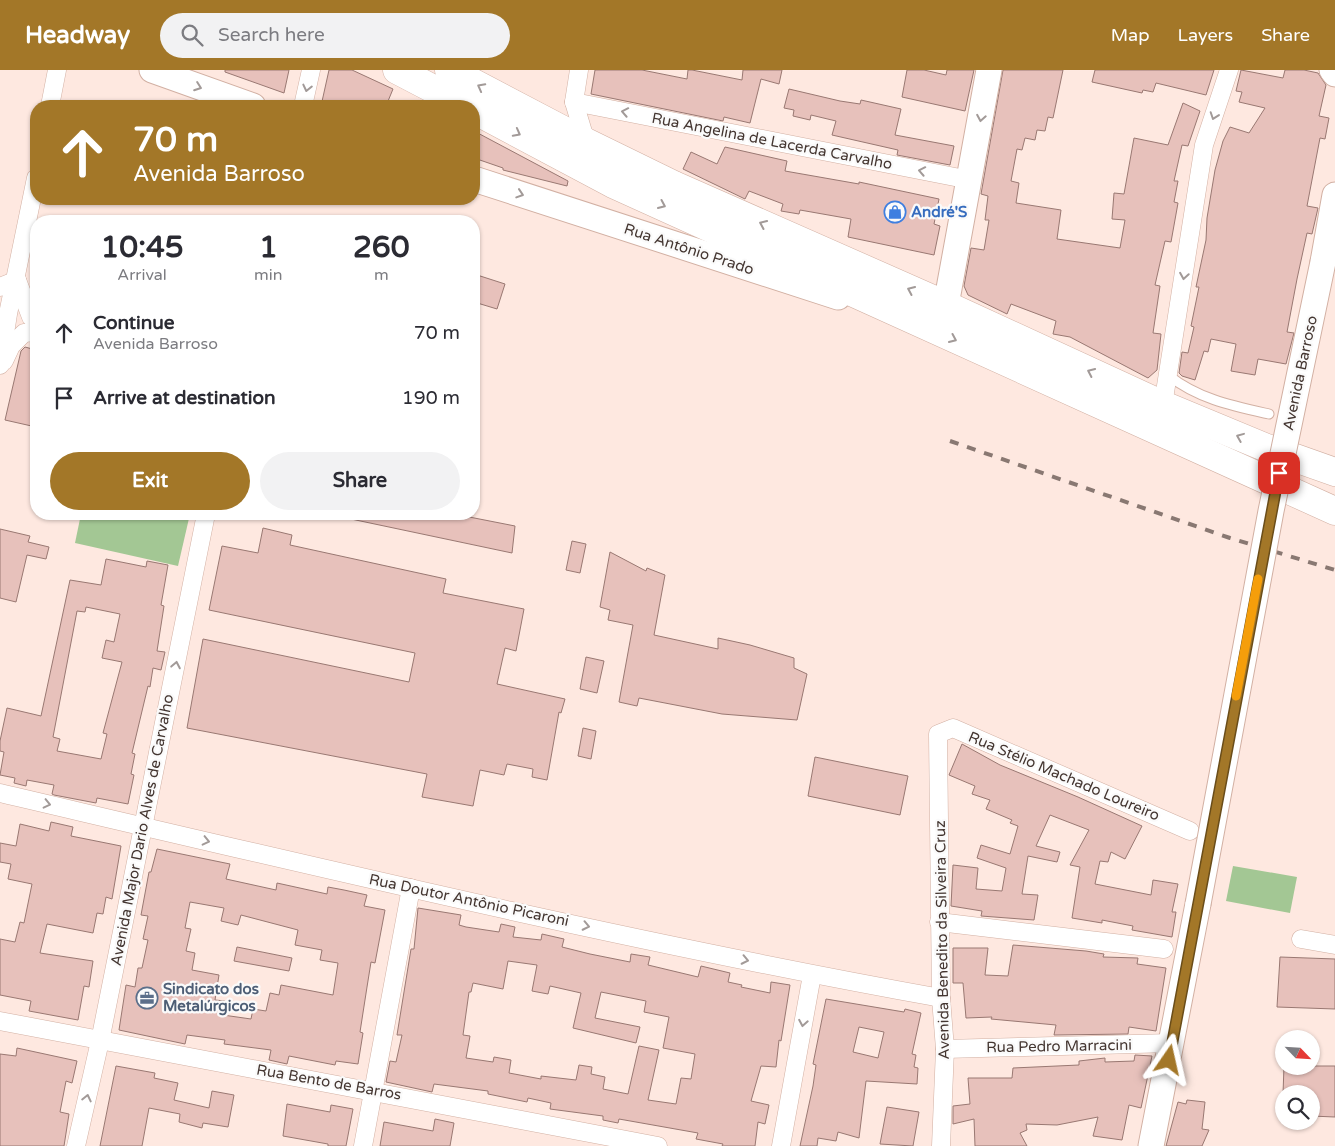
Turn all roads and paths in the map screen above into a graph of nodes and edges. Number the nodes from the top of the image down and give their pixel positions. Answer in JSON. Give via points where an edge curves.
{"nodes":[{"id":1,"x":57,"y":70,"type":"edge"},
{"id":2,"x":152,"y":70,"type":"edge"},
{"id":3,"x":311,"y":70,"type":"edge"},
{"id":4,"x":397,"y":70,"type":"edge"},
{"id":5,"x":449,"y":70,"type":"edge"},
{"id":6,"x":579,"y":70,"type":"edge"},
{"id":7,"x":989,"y":70,"type":"edge"},
{"id":8,"x":1229,"y":70,"type":"edge"},
{"id":9,"x":1332,"y":70,"type":"edge"},
{"id":10,"x":1335,"y":74,"type":"edge"},
{"id":11,"x":51,"y":100,"type":"edge"},
{"id":12,"x":236,"y":100,"type":"edge"},
{"id":13,"x":304,"y":100,"type":"edge"},
{"id":14,"x":454,"y":100,"type":"edge"},
{"id":15,"x":574,"y":102,"type":"junction"},
{"id":16,"x":480,"y":113,"type":"edge"},
{"id":17,"x":586,"y":142,"type":"junction"},
{"id":18,"x":970,"y":180,"type":"junction"},
{"id":19,"x":480,"y":181,"type":"edge"},
{"id":20,"x":1335,"y":196,"type":"edge"},
{"id":21,"x":31,"y":205,"type":"edge"},
{"id":22,"x":17,"y":280,"type":"junction"},
{"id":23,"x":0,"y":287,"type":"edge"},
{"id":24,"x":946,"y":305,"type":"junction"},
{"id":25,"x":4,"y":309,"type":"edge"},
{"id":26,"x":30,"y":314,"type":"edge"},
{"id":27,"x":904,"y":318,"type":"junction"},
{"id":28,"x":30,"y":332,"type":"edge"},
{"id":29,"x":0,"y":365,"type":"edge"},
{"id":30,"x":0,"y":370,"type":"edge"},
{"id":31,"x":1168,"y":375,"type":"junction"},
{"id":32,"x":1163,"y":405,"type":"junction"},
{"id":33,"x":1269,"y":414,"type":"dead end"},
{"id":34,"x":1335,"y":472,"type":"edge"},
{"id":35,"x":1335,"y":511,"type":"edge"},
{"id":36,"x":205,"y":520,"type":"edge"},
{"id":37,"x":938,"y":734,"type":"joint"},
{"id":38,"x":0,"y":793,"type":"edge"},
{"id":39,"x":143,"y":826,"type":"junction"},
{"id":40,"x":1190,"y":830,"type":"dead end"},
{"id":41,"x":411,"y":888,"type":"junction"},
{"id":42,"x":939,"y":922,"type":"junction"},
{"id":43,"x":1301,"y":939,"type":"dead end"},
{"id":44,"x":1335,"y":945,"type":"edge"},
{"id":45,"x":1164,"y":949,"type":"dead end"},
{"id":46,"x":812,"y":975,"type":"junction"},
{"id":47,"x":941,"y":998,"type":"junction"},
{"id":48,"x":0,"y":1021,"type":"edge"},
{"id":49,"x":100,"y":1041,"type":"junction"},
{"id":50,"x":1172,"y":1043,"type":"junction"},
{"id":51,"x":945,"y":1049,"type":"junction"},
{"id":52,"x":373,"y":1090,"type":"junction"},
{"id":53,"x":76,"y":1146,"type":"edge"},
{"id":54,"x":363,"y":1146,"type":"edge"},
{"id":55,"x":658,"y":1146,"type":"edge"},
{"id":56,"x":781,"y":1146,"type":"edge"},
{"id":57,"x":941,"y":1146,"type":"edge"},
{"id":58,"x":1151,"y":1146,"type":"edge"}],
"edges":[{"from":1,"to":11,"type":"street"},
{"from":2,"to":12,"type":"street","one_way":true},
{"from":3,"to":13,"type":"street","one_way":true},
{"from":4,"to":14,"type":"main road"},
{"from":17,"to":5,"type":"main road","one_way":true},
{"from":6,"to":15,"type":"street"},
{"from":7,"to":18,"type":"street","one_way":true},
{"from":8,"to":31,"type":"street","one_way":true,"via":[[1204,145]]},
{"from":9,"to":10,"type":"street"},
{"from":15,"to":17,"type":"street"},
{"from":18,"to":15,"type":"street","name":"Rua Angelina de Lacerda Carvalho","one_way":true},
{"from":16,"to":27,"type":"main road","one_way":true,"via":[[613,184],[778,257]]},
{"from":24,"to":17,"type":"main road","one_way":true,"via":[[674,185]]},
{"from":18,"to":24,"type":"street"},
{"from":19,"to":27,"type":"street","name":"Rua Antônio Prado","one_way":true},
{"from":20,"to":50,"type":"street","name":"Avenida Barroso","bridge":true,"via":[[1271,511]]},
{"from":21,"to":22,"type":"street"},
{"from":22,"to":23,"type":"street"},
{"from":22,"to":25,"type":"street"},
{"from":22,"to":26,"type":"street"},
{"from":32,"to":24,"type":"main road","one_way":true},
{"from":25,"to":29,"type":"street"},
{"from":27,"to":35,"type":"main road","one_way":true},
{"from":28,"to":30,"type":"street","via":[[24,333],[11,346]]},
{"from":31,"to":32,"type":"street"},
{"from":31,"to":33,"type":"lane","via":[[1182,386],[1216,402]]},
{"from":34,"to":32,"type":"main road","one_way":true},
{"from":39,"to":36,"type":"street","name":"Avenida Major Dario Alves de Carvalho","one_way":true},
{"from":37,"to":40,"type":"street","name":"Rua Stélio Machado Loureiro","via":[[953,728]]},
{"from":37,"to":42,"type":"street","name":"Avenida Benedito da Silveira Cruz"},
{"from":38,"to":39,"type":"street","name":"Rua Doutor Antônio Picaroni","one_way":true},
{"from":39,"to":41,"type":"street","name":"Rua Doutor Antônio Picaroni","one_way":true},
{"from":39,"to":49,"type":"street","name":"Avenida Major Dario Alves de Carvalho"},
{"from":41,"to":46,"type":"street","name":"Rua Doutor Antônio Picaroni","one_way":true},
{"from":41,"to":52,"type":"street"},
{"from":42,"to":45,"type":"street"},
{"from":42,"to":47,"type":"street","name":"Avenida Benedito da Silveira Cruz"},
{"from":43,"to":44,"type":"street"},
{"from":46,"to":47,"type":"street","name":"Rua Doutor Antônio Picaroni"},
{"from":46,"to":56,"type":"street","one_way":true},
{"from":47,"to":51,"type":"street","name":"Avenida Benedito da Silveira Cruz"},
{"from":48,"to":49,"type":"street","name":"Rua Bento de Barros"},
{"from":49,"to":52,"type":"street","name":"Rua Bento de Barros"},
{"from":53,"to":49,"type":"street","name":"Avenida Major Dario Alves de Carvalho","one_way":true},
{"from":50,"to":51,"type":"street","name":"Rua Pedro Marracini"},
{"from":50,"to":58,"type":"street","name":"Avenida Barroso"},
{"from":51,"to":57,"type":"street","name":"Avenida Benedito da Silveira Cruz"},
{"from":52,"to":54,"type":"street"},
{"from":52,"to":55,"type":"street","name":"Rua Bento de Barros"}]}
